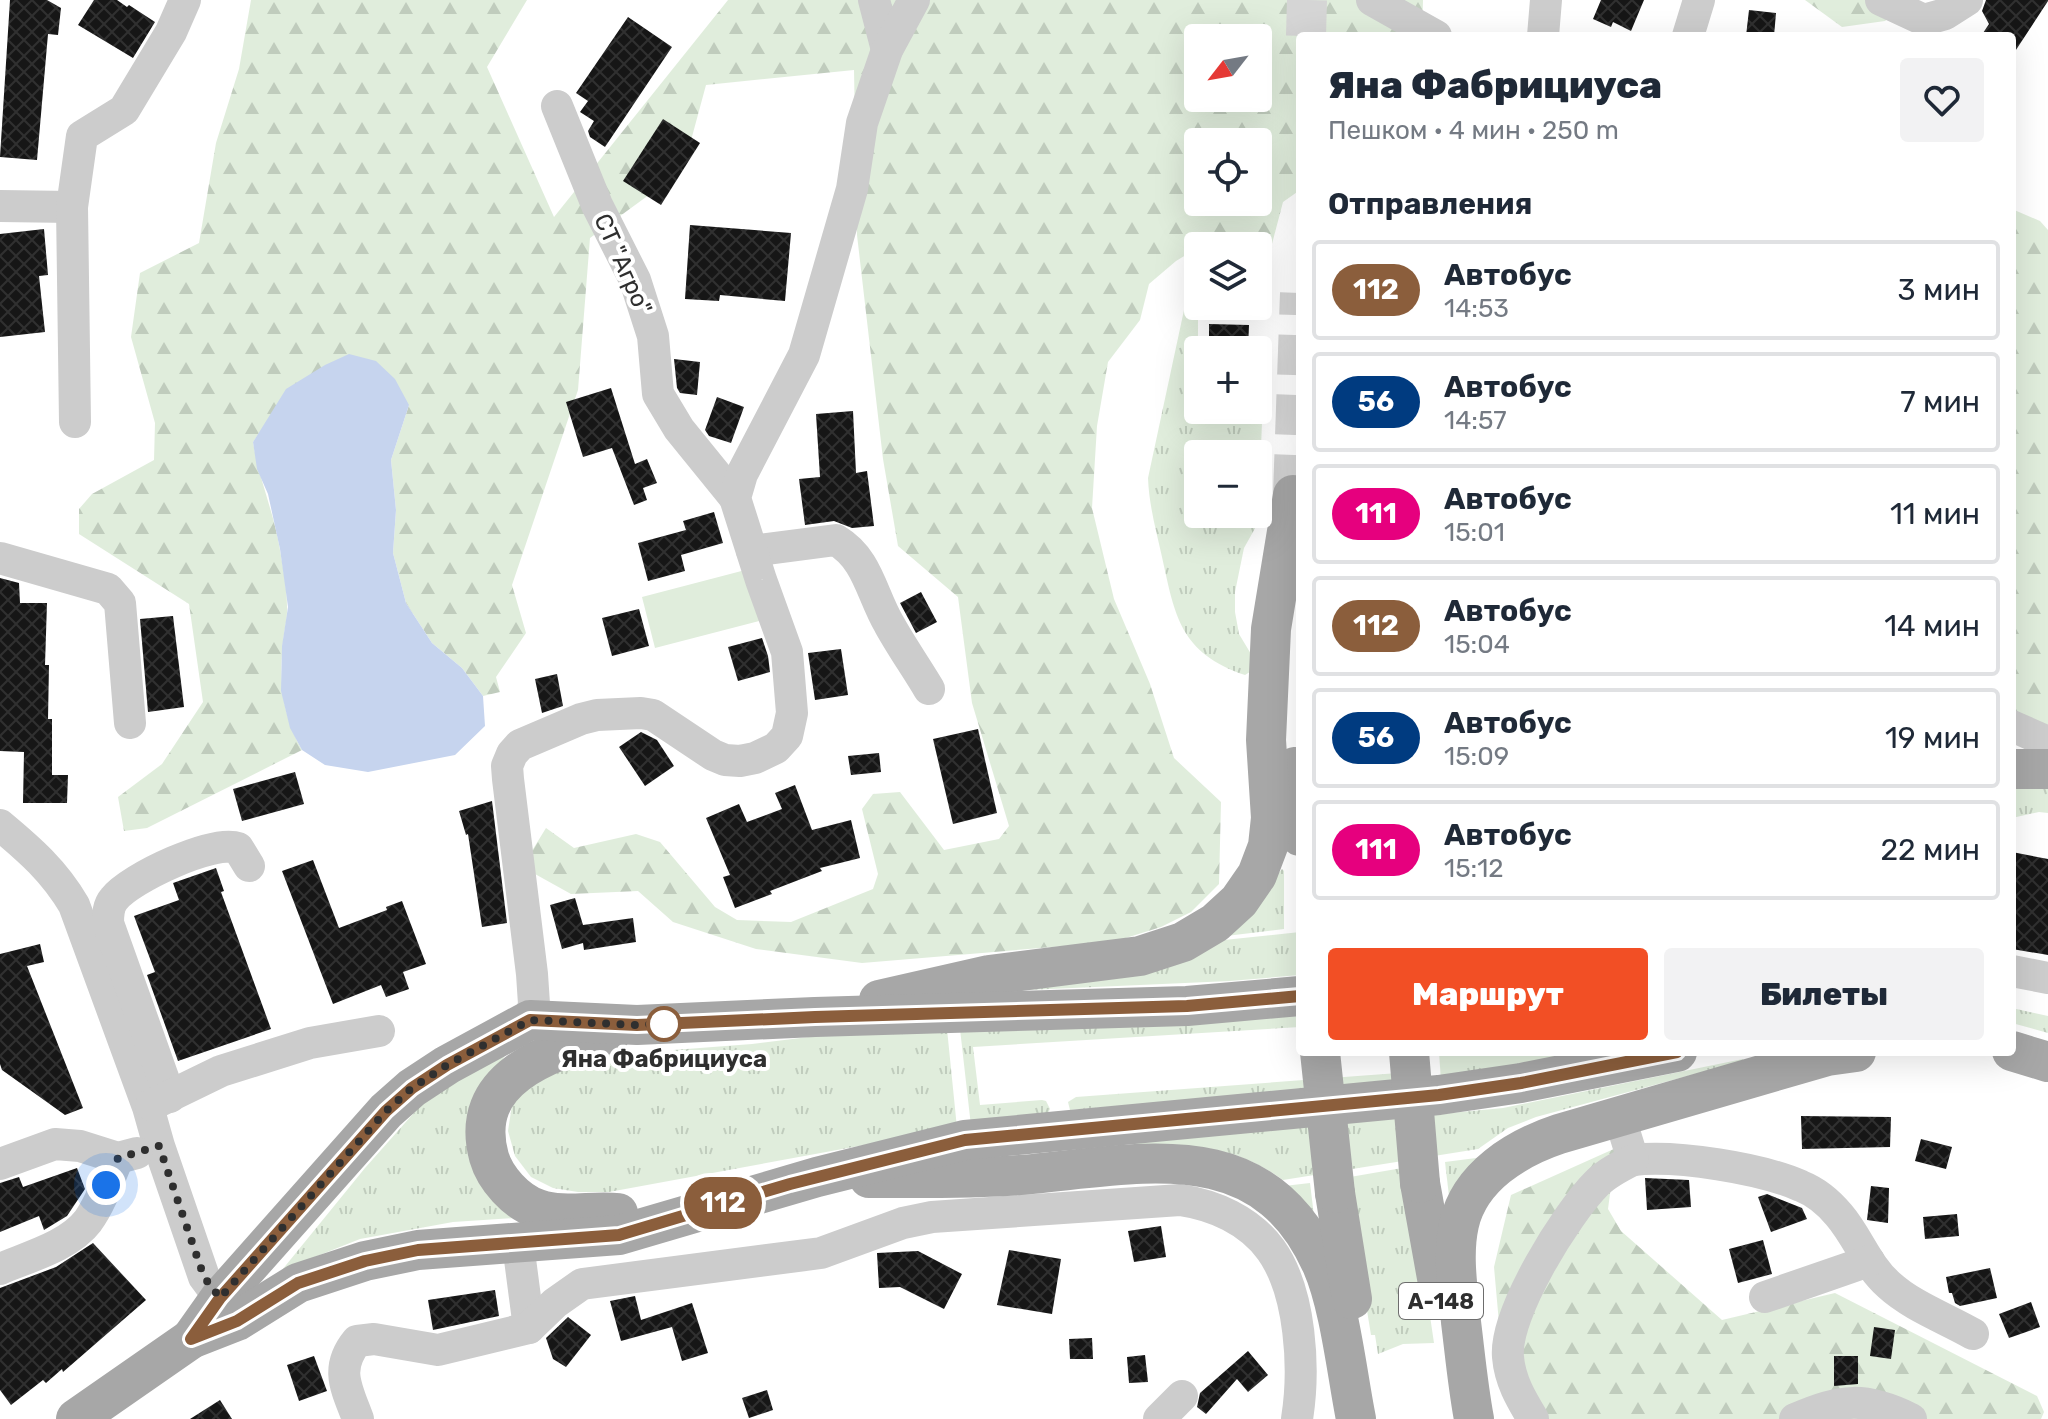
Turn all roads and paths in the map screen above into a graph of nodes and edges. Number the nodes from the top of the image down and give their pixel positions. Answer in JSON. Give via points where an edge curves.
{"nodes":[{"id":1,"x":185,"y":0,"type":"edge"},
{"id":2,"x":874,"y":0,"type":"edge"},
{"id":3,"x":914,"y":0,"type":"edge"},
{"id":4,"x":1372,"y":0,"type":"edge"},
{"id":5,"x":1546,"y":0,"type":"edge"},
{"id":6,"x":1699,"y":0,"type":"edge"},
{"id":7,"x":1881,"y":0,"type":"edge"},
{"id":8,"x":1967,"y":0,"type":"edge"},
{"id":9,"x":1921,"y":28,"type":"edge"},
{"id":10,"x":1429,"y":32,"type":"edge"},
{"id":11,"x":1543,"y":32,"type":"edge"},
{"id":12,"x":1689,"y":32,"type":"edge"},
{"id":13,"x":887,"y":50,"type":"junction"},
{"id":14,"x":557,"y":106,"type":"dead end"},
{"id":15,"x":0,"y":206,"type":"edge"},
{"id":16,"x":72,"y":207,"type":"junction"},
{"id":17,"x":75,"y":422,"type":"dead end"},
{"id":18,"x":735,"y":498,"type":"junction"},
{"id":19,"x":752,"y":551,"type":"junction"},
{"id":20,"x":0,"y":558,"type":"edge"},
{"id":21,"x":929,"y":689,"type":"dead end"},
{"id":22,"x":130,"y":723,"type":"dead end"},
{"id":23,"x":2016,"y":735,"type":"edge"},
{"id":24,"x":2028,"y":763,"type":"edge"},
{"id":25,"x":1296,"y":769,"type":"edge"},
{"id":26,"x":0,"y":825,"type":"edge"},
{"id":27,"x":249,"y":866,"type":"dead end"},
{"id":28,"x":2016,"y":972,"type":"edge"},
{"id":29,"x":2048,"y":978,"type":"edge"},
{"id":30,"x":1296,"y":996,"type":"edge"},
{"id":31,"x":815,"y":1017,"type":"junction"},
{"id":32,"x":530,"y":1020,"type":"junction"},
{"id":33,"x":637,"y":1025,"type":"junction"},
{"id":34,"x":379,"y":1031,"type":"dead end"},
{"id":35,"x":1320,"y":1056,"type":"edge"},
{"id":36,"x":1409,"y":1056,"type":"edge"},
{"id":37,"x":1604,"y":1056,"type":"edge"},
{"id":38,"x":1657,"y":1056,"type":"edge"},
{"id":39,"x":1827,"y":1056,"type":"edge"},
{"id":40,"x":1566,"y":1074,"type":"junction"},
{"id":41,"x":159,"y":1102,"type":"junction"},
{"id":42,"x":1620,"y":1118,"type":"junction"},
{"id":43,"x":159,"y":1146,"type":"junction"},
{"id":44,"x":118,"y":1158,"type":"junction"},
{"id":45,"x":1633,"y":1160,"type":"junction"},
{"id":46,"x":0,"y":1164,"type":"edge"},
{"id":47,"x":817,"y":1177,"type":"junction"},
{"id":48,"x":665,"y":1220,"type":"junction"},
{"id":49,"x":518,"y":1244,"type":"junction"},
{"id":50,"x":1869,"y":1261,"type":"junction"},
{"id":51,"x":0,"y":1269,"type":"edge"},
{"id":52,"x":1765,"y":1297,"type":"dead end"},
{"id":53,"x":228,"y":1310,"type":"junction"},
{"id":54,"x":529,"y":1328,"type":"junction"},
{"id":55,"x":1973,"y":1334,"type":"dead end"},
{"id":56,"x":1182,"y":1396,"type":"dead end"},
{"id":57,"x":76,"y":1419,"type":"edge"},
{"id":58,"x":358,"y":1419,"type":"edge"},
{"id":59,"x":1159,"y":1419,"type":"edge"},
{"id":60,"x":1297,"y":1419,"type":"edge"},
{"id":61,"x":1356,"y":1419,"type":"edge"},
{"id":62,"x":1373,"y":1419,"type":"edge"},
{"id":63,"x":1462,"y":1419,"type":"edge"},
{"id":64,"x":1474,"y":1419,"type":"edge"},
{"id":65,"x":1533,"y":1419,"type":"edge"},
{"id":66,"x":1795,"y":1419,"type":"edge"},
{"id":67,"x":1911,"y":1419,"type":"edge"}],
"edges":[{"from":1,"to":16,"type":"street","via":[[124,110],[82,136]]},
{"from":2,"to":13,"type":"street"},
{"from":3,"to":13,"type":"street"},
{"from":4,"to":10,"type":"street"},
{"from":5,"to":11,"type":"street"},
{"from":6,"to":12,"type":"street"},
{"from":7,"to":9,"type":"street"},
{"from":8,"to":9,"type":"street"},
{"from":13,"to":18,"type":"street","via":[[862,123],[852,189],[804,355],[742,474]]},
{"from":14,"to":18,"type":"street","name":"СТ \"Агро\"","via":[[635,280],[653,336],[658,394]]},
{"from":15,"to":16,"type":"street"},
{"from":16,"to":17,"type":"street"},
{"from":18,"to":19,"type":"street"},
{"from":19,"to":21,"type":"street","via":[[836,540],[847,546],[861,562],[887,621]]},
{"from":19,"to":32,"type":"street","via":[[787,652],[792,713],[787,736],[776,748],[755,758],[725,760],[653,715],[641,713],[581,719],[520,745],[512,754],[507,766],[532,974]]},
{"from":20,"to":22,"type":"street","via":[[115,595],[120,603]]},
{"from":23,"to":24,"type":"street"},
{"from":25,"to":31,"type":"main road","via":[[1288,636],[1293,495],[1271,629],[1268,846],[1239,901],[1183,942],[1140,956],[948,982]]},
{"from":26,"to":41,"type":"street","via":[[40,858],[74,905]]},
{"from":27,"to":41,"type":"street","via":[[238,848],[222,845],[158,869],[124,890],[108,912]]},
{"from":28,"to":29,"type":"street"},
{"from":30,"to":31,"type":"main road","via":[[1187,1006]]},
{"from":31,"to":33,"type":"main road"},
{"from":32,"to":33,"type":"main road"},
{"from":32,"to":53,"type":"main road","via":[[447,1065],[386,1111]]},
{"from":33,"to":48,"type":"main road","via":[[567,1047],[518,1072],[490,1106],[485,1141],[500,1180],[538,1209]]},
{"from":34,"to":41,"type":"street","via":[[310,1043],[221,1071]]},
{"from":35,"to":62,"type":"main road","bridge":true,"via":[[1335,1193]]},
{"from":36,"to":63,"type":"main road","number":"А-148","bridge":true,"via":[[1420,1183]]},
{"from":37,"to":40,"type":"street"},
{"from":38,"to":40,"type":"main road"},
{"from":39,"to":42,"type":"main road","number":"А-148"},
{"from":40,"to":47,"type":"main road","via":[[1439,1095],[965,1140]]},
{"from":41,"to":43,"type":"street"},
{"from":42,"to":45,"type":"street"},
{"from":42,"to":64,"type":"main road","number":"А-148","via":[[1527,1145],[1505,1159],[1487,1176],[1459,1222],[1458,1292]]},
{"from":43,"to":44,"type":"street"},
{"from":43,"to":53,"type":"street","via":[[204,1277]]},
{"from":44,"to":46,"type":"street","via":[[55,1144]]},
{"from":44,"to":51,"type":"street","via":[[79,1231]]},
{"from":45,"to":50,"type":"street","via":[[1734,1168],[1804,1187],[1840,1216]]},
{"from":45,"to":65,"type":"street","via":[[1597,1183],[1563,1228],[1510,1329],[1511,1374]]},
{"from":47,"to":48,"type":"main road"},
{"from":47,"to":61,"type":"main road","via":[[969,1179],[1171,1163],[1221,1170],[1283,1207],[1323,1267]]},
{"from":48,"to":49,"type":"main road","via":[[619,1235]]},
{"from":49,"to":53,"type":"main road","via":[[418,1250],[365,1261]]},
{"from":49,"to":54,"type":"street"},
{"from":50,"to":52,"type":"street"},
{"from":50,"to":55,"type":"street","via":[[1900,1295]]},
{"from":53,"to":57,"type":"main road"},
{"from":54,"to":58,"type":"street","via":[[438,1350],[357,1341],[347,1352],[342,1372]]},
{"from":54,"to":60,"type":"street","via":[[569,1292],[597,1281],[821,1253],[932,1217],[1180,1200],[1205,1204],[1248,1227],[1270,1249],[1285,1277],[1300,1356]]},
{"from":56,"to":59,"type":"street"},
{"from":66,"to":67,"type":"street","via":[[1856,1401]]}]}
